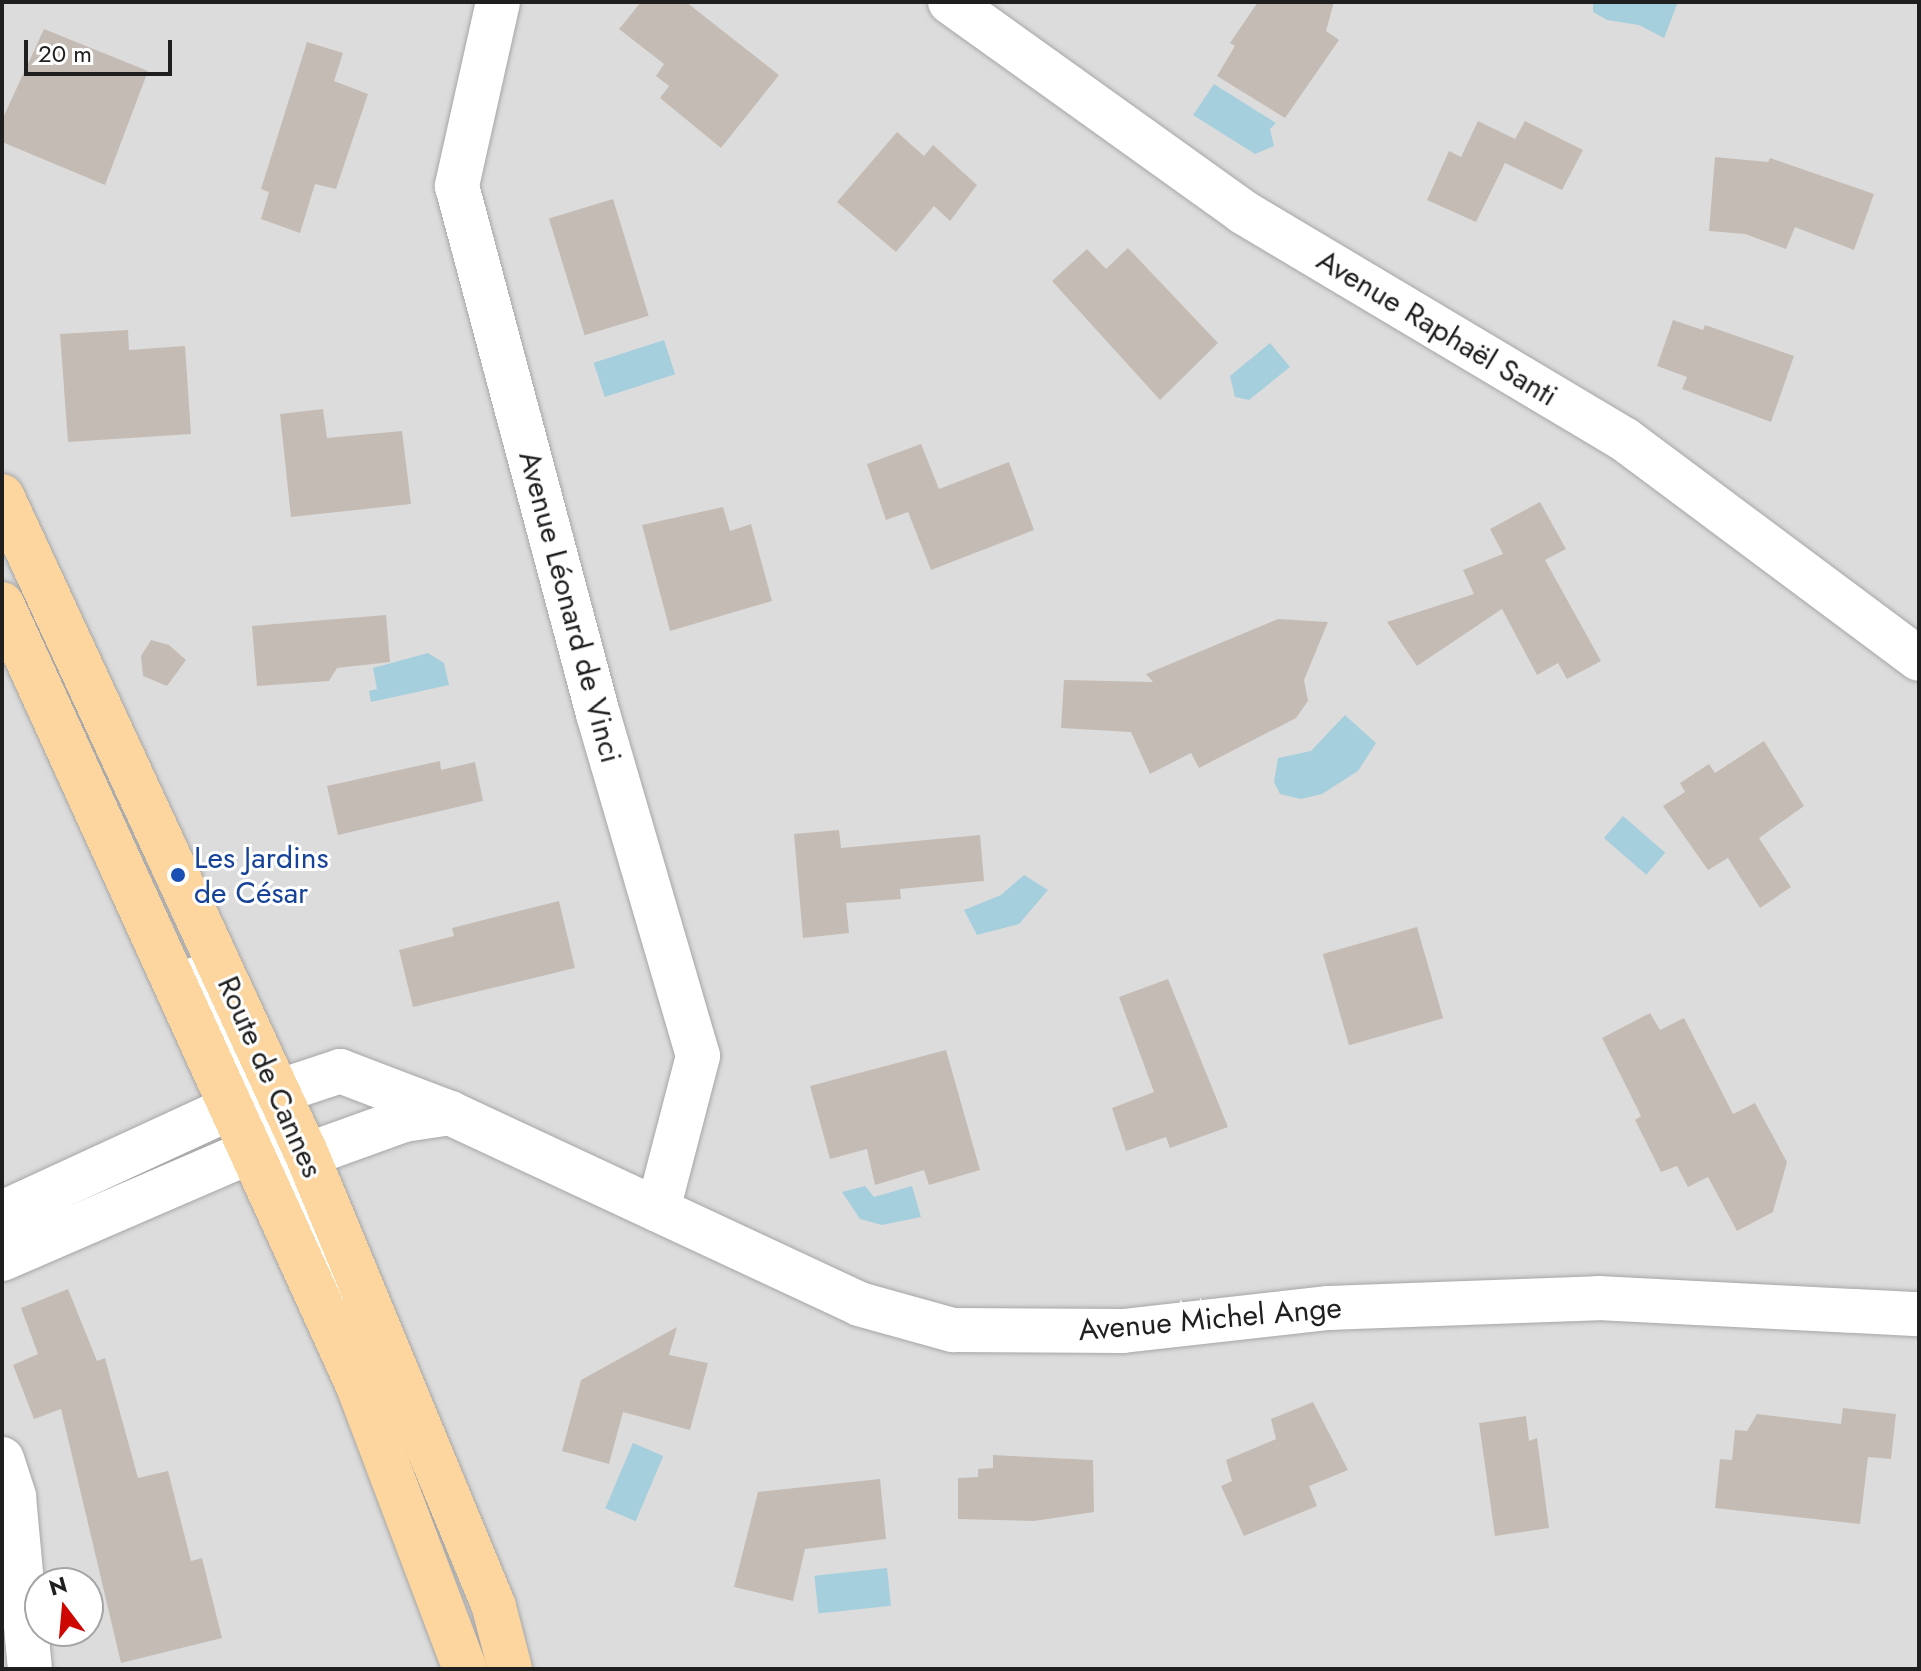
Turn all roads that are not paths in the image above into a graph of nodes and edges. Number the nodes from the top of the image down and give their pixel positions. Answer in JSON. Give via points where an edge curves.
{"nodes":[{"id":1,"x":498,"y":2,"type":"edge"},
{"id":2,"x":950,"y":2,"type":"edge"},
{"id":3,"x":2,"y":496,"type":"edge"},
{"id":4,"x":2,"y":604,"type":"edge"},
{"id":5,"x":1919,"y":659,"type":"edge"},
{"id":6,"x":254,"y":1098,"type":"junction"},
{"id":7,"x":450,"y":1113,"type":"junction"},
{"id":8,"x":279,"y":1153,"type":"junction"},
{"id":9,"x":658,"y":1210,"type":"junction"},
{"id":10,"x":2,"y":1213,"type":"edge"},
{"id":11,"x":2,"y":1259,"type":"edge"},
{"id":12,"x":1919,"y":1314,"type":"edge"},
{"id":13,"x":2,"y":1459,"type":"edge"},
{"id":14,"x":30,"y":1669,"type":"edge"},
{"id":15,"x":465,"y":1669,"type":"edge"},
{"id":16,"x":510,"y":1669,"type":"edge"}],
"edges":[{"from":1,"to":9,"type":"street","name":"Avenue Léonard de Vinci","via":[[457,186],[598,714],[698,1056]]},
{"from":2,"to":5,"type":"street","name":"Avenue Raphaël Santi","via":[[1243,212],[1624,439]]},
{"from":3,"to":6,"type":"main road","name":"Route de Cannes"},
{"from":4,"to":6,"type":"main road","name":"Route de Cannes","via":[[150,928]]},
{"from":6,"to":7,"type":"street","name":"Avenue Michel Ange","via":[[340,1071]]},
{"from":6,"to":8,"type":"main road","name":"Route de Cannes"},
{"from":6,"to":10,"type":"street","name":"Avenue Michel Ange"},
{"from":7,"to":8,"type":"street"},
{"from":7,"to":9,"type":"street","name":"Avenue Michel Ange"},
{"from":8,"to":11,"type":"street"},
{"from":8,"to":15,"type":"main road","name":"Route de Cannes","via":[[358,1386]]},
{"from":8,"to":16,"type":"main road","name":"Route de Cannes","via":[[395,1367],[494,1607]]},
{"from":9,"to":12,"type":"street","name":"Avenue Michel Ange","via":[[859,1304],[953,1330],[1123,1331],[1329,1308],[1598,1298]]},
{"from":13,"to":14,"type":"street","via":[[14,1497]]}]}
